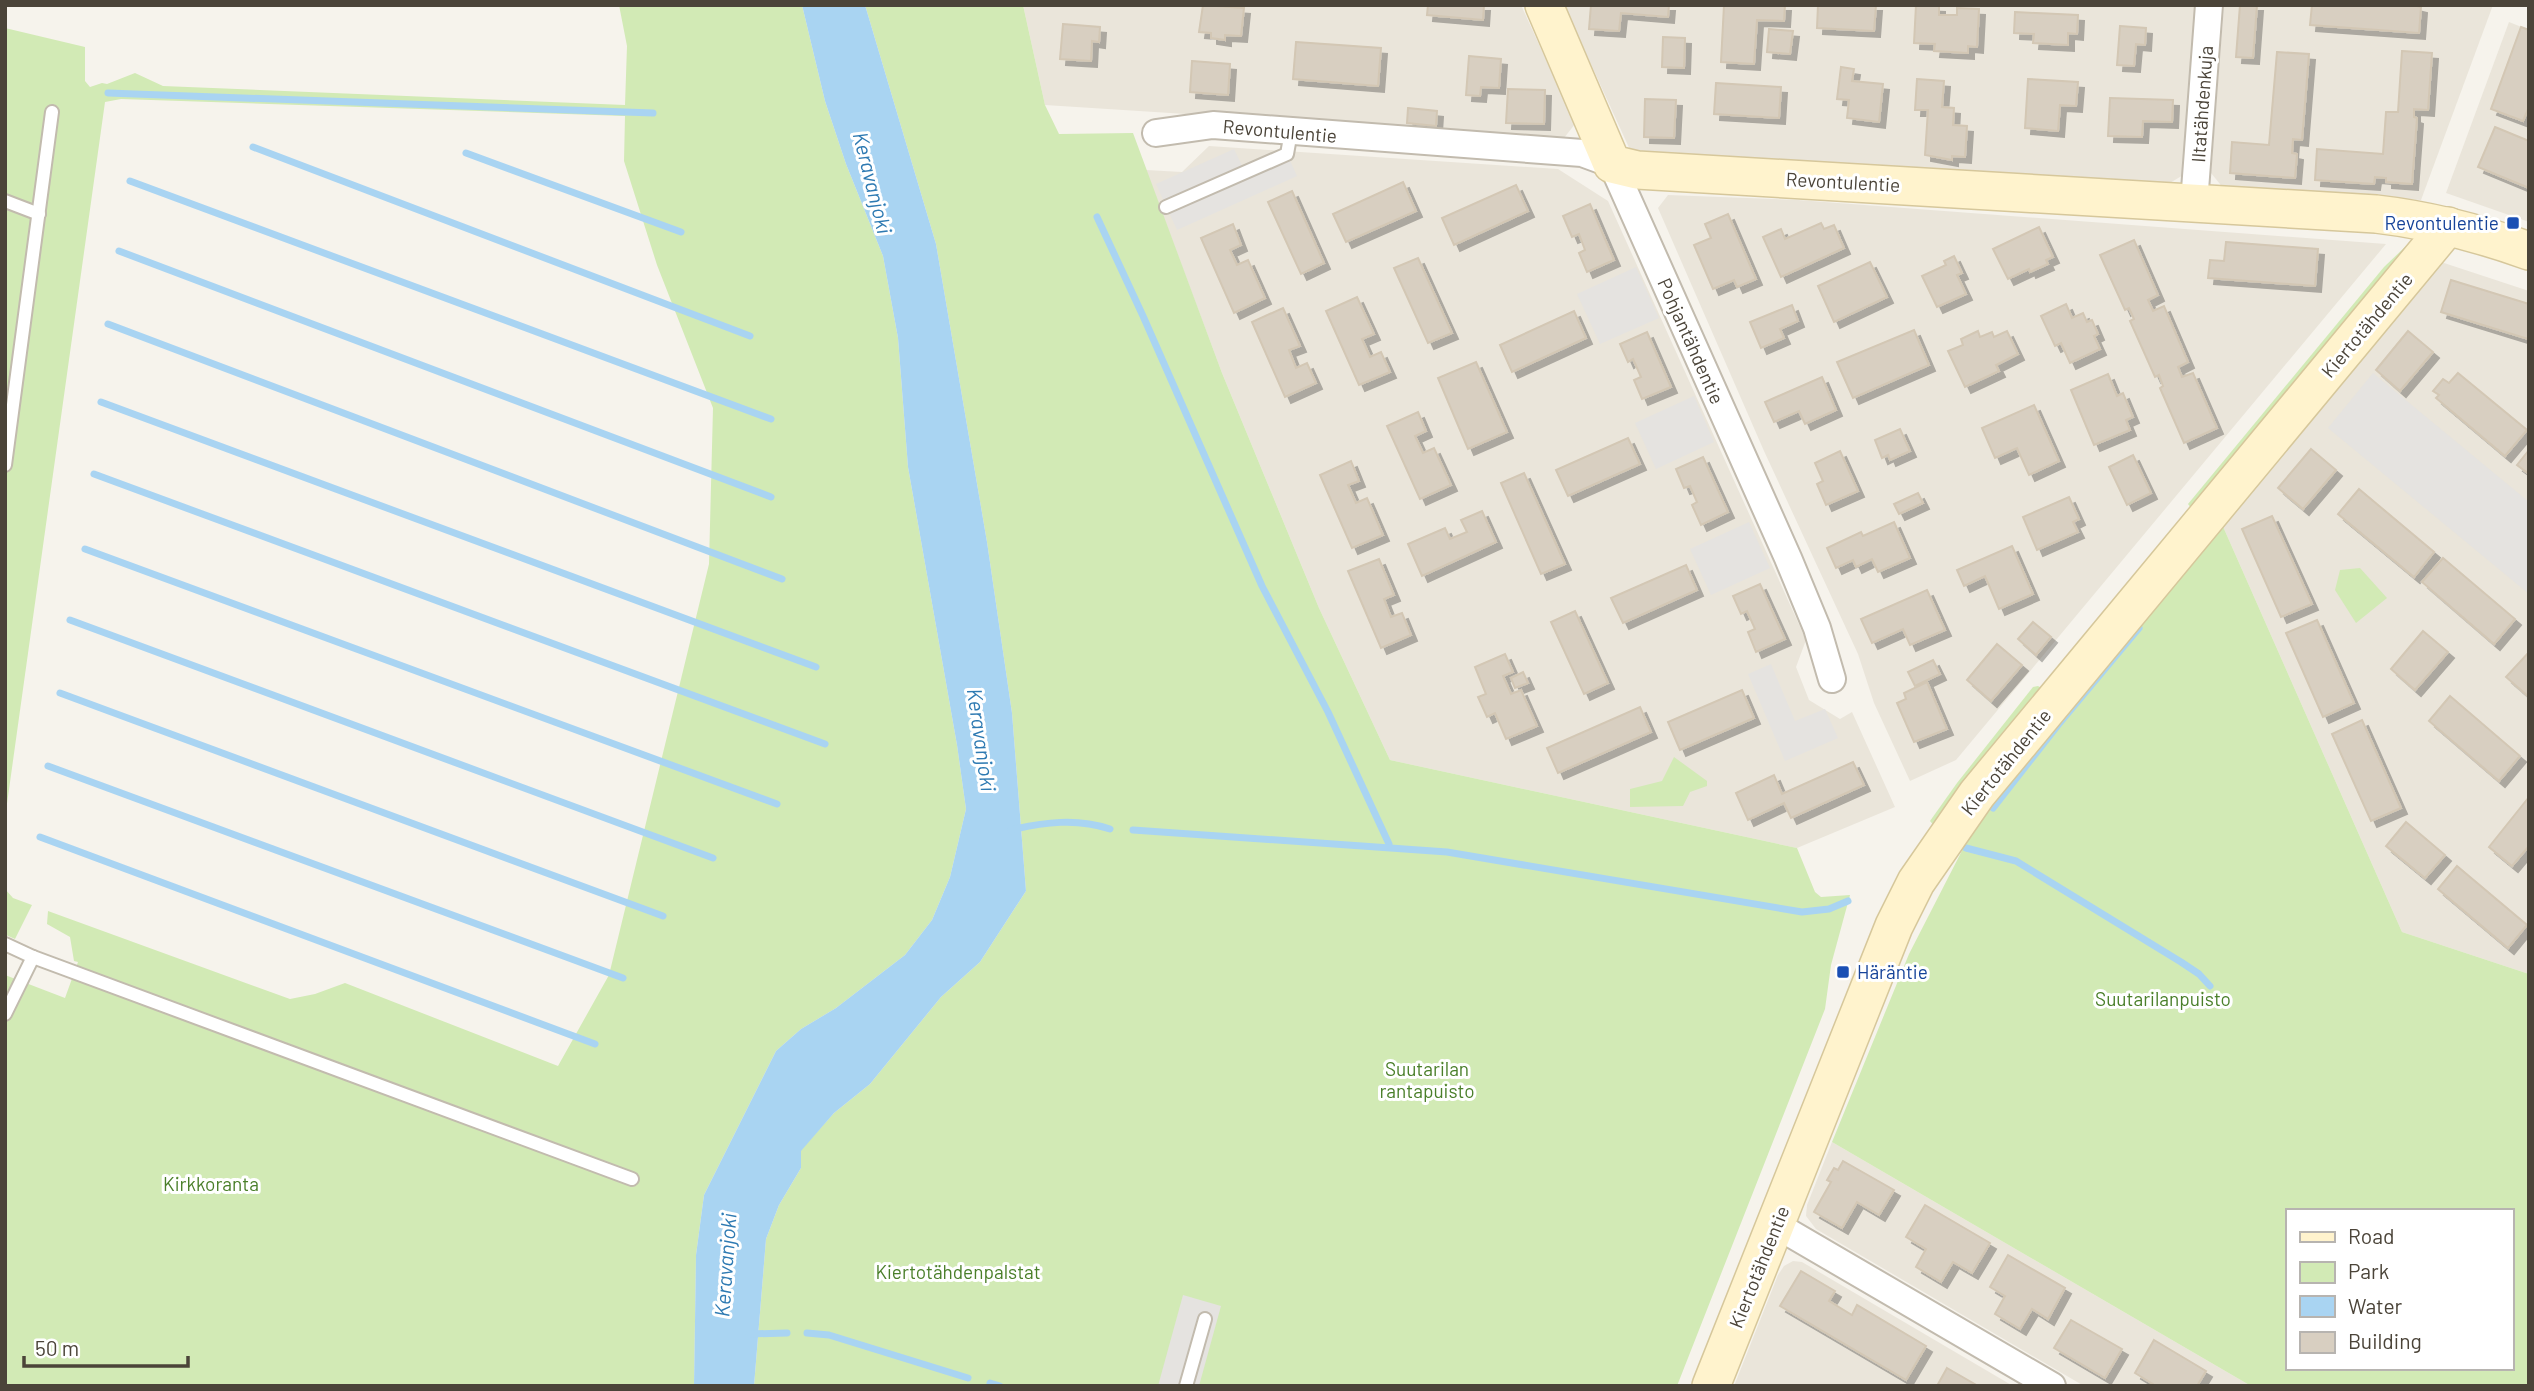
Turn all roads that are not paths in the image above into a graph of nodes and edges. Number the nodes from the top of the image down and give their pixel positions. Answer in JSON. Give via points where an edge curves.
{"nodes":[{"id":1,"x":1544,"y":5,"type":"edge"},
{"id":2,"x":2209,"y":5,"type":"edge"},
{"id":3,"x":52,"y":112,"type":"dead end"},
{"id":4,"x":1291,"y":132,"type":"junction"},
{"id":5,"x":1156,"y":133,"type":"dead end"},
{"id":6,"x":1612,"y":164,"type":"junction"},
{"id":7,"x":5,"y":201,"type":"edge"},
{"id":8,"x":2194,"y":203,"type":"junction"},
{"id":9,"x":1167,"y":207,"type":"dead end"},
{"id":10,"x":39,"y":214,"type":"junction"},
{"id":11,"x":2448,"y":226,"type":"junction"},
{"id":12,"x":2529,"y":251,"type":"edge"},
{"id":13,"x":5,"y":465,"type":"edge"},
{"id":14,"x":1832,"y":678,"type":"dead end"},
{"id":15,"x":5,"y":944,"type":"edge"},
{"id":16,"x":33,"y":957,"type":"junction"},
{"id":17,"x":5,"y":1014,"type":"edge"},
{"id":18,"x":632,"y":1179,"type":"dead end"},
{"id":19,"x":1776,"y":1225,"type":"junction"},
{"id":20,"x":1205,"y":1319,"type":"dead end"},
{"id":21,"x":1186,"y":1386,"type":"edge"},
{"id":22,"x":1711,"y":1386,"type":"edge"},
{"id":23,"x":2052,"y":1386,"type":"edge"}],
"edges":[{"from":1,"to":6,"type":"street","name":"Pohjantähdentie"},
{"from":2,"to":8,"type":"street","name":"Iltatähdenkuja"},
{"from":3,"to":10,"type":"lane"},
{"from":4,"to":5,"type":"street","name":"Revontulentie","via":[[1213,125]]},
{"from":4,"to":6,"type":"street","name":"Revontulentie","via":[[1582,153]]},
{"from":4,"to":9,"type":"lane","via":[[1287,154]]},
{"from":6,"to":8,"type":"street","name":"Revontulentie","via":[[1637,170]]},
{"from":6,"to":14,"type":"street","name":"Pohjantähdentie","via":[[1788,558]]},
{"from":7,"to":10,"type":"lane"},
{"from":8,"to":11,"type":"street","name":"Revontulentie","via":[[2376,214]]},
{"from":10,"to":13,"type":"lane"},
{"from":11,"to":12,"type":"street","name":"Revontulentie"},
{"from":11,"to":19,"type":"street","name":"Kiertotähdentie","via":[[1977,794],[1930,861],[1894,926],[1863,997]]},
{"from":15,"to":16,"type":"lane"},
{"from":16,"to":17,"type":"lane"},
{"from":16,"to":18,"type":"lane"},
{"from":19,"to":22,"type":"street","name":"Kiertotähdentie"},
{"from":19,"to":23,"type":"street"},
{"from":20,"to":21,"type":"lane"}]}
